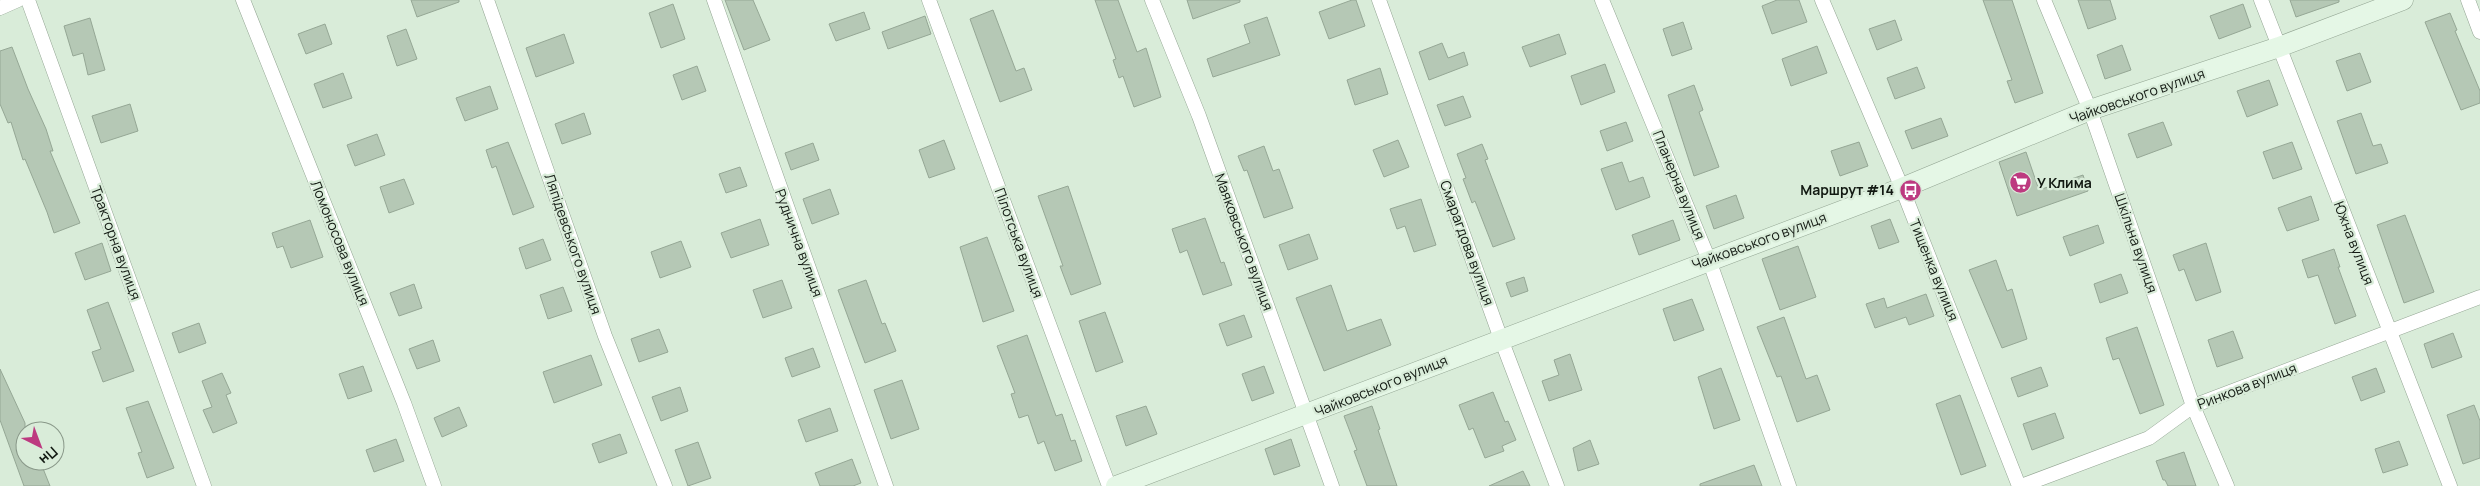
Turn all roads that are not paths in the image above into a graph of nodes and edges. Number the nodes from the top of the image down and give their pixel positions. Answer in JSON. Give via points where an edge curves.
{"nodes":[{"id":1,"x":18,"y":0,"type":"edge"},
{"id":2,"x":28,"y":0,"type":"edge"},
{"id":3,"x":243,"y":0,"type":"edge"},
{"id":4,"x":487,"y":0,"type":"edge"},
{"id":5,"x":714,"y":0,"type":"edge"},
{"id":6,"x":929,"y":0,"type":"edge"},
{"id":7,"x":1152,"y":0,"type":"edge"},
{"id":8,"x":1379,"y":0,"type":"edge"},
{"id":9,"x":1602,"y":0,"type":"edge"},
{"id":10,"x":1822,"y":0,"type":"edge"},
{"id":11,"x":2044,"y":0,"type":"edge"},
{"id":12,"x":2261,"y":0,"type":"edge"},
{"id":13,"x":2403,"y":0,"type":"edge"},
{"id":14,"x":2468,"y":0,"type":"edge"},
{"id":15,"x":0,"y":8,"type":"edge"},
{"id":16,"x":2480,"y":32,"type":"edge"},
{"id":17,"x":2279,"y":47,"type":"junction"},
{"id":18,"x":2090,"y":110,"type":"junction"},
{"id":19,"x":1902,"y":188,"type":"junction"},
{"id":20,"x":1709,"y":260,"type":"junction"},
{"id":21,"x":2480,"y":297,"type":"edge"},
{"id":22,"x":2389,"y":332,"type":"junction"},
{"id":23,"x":1501,"y":339,"type":"junction"},
{"id":24,"x":2193,"y":406,"type":"junction"},
{"id":25,"x":1306,"y":416,"type":"junction"},
{"id":26,"x":204,"y":486,"type":"edge"},
{"id":27,"x":434,"y":486,"type":"edge"},
{"id":28,"x":665,"y":486,"type":"edge"},
{"id":29,"x":886,"y":486,"type":"edge"},
{"id":30,"x":1109,"y":486,"type":"edge"},
{"id":31,"x":1116,"y":486,"type":"edge"},
{"id":32,"x":1332,"y":486,"type":"edge"},
{"id":33,"x":1557,"y":486,"type":"edge"},
{"id":34,"x":1789,"y":486,"type":"edge"},
{"id":35,"x":2020,"y":486,"type":"edge"},
{"id":36,"x":2227,"y":486,"type":"edge"},
{"id":37,"x":2450,"y":486,"type":"edge"}],
"edges":[{"from":1,"to":15,"type":"street"},
{"from":2,"to":26,"type":"street","name":"Тракторна вулиця"},
{"from":3,"to":27,"type":"street","name":"Ломоносова вулиця"},
{"from":4,"to":28,"type":"street","name":"Ляпідевського вулиця","via":[[605,336]]},
{"from":5,"to":29,"type":"street","name":"Руднична вулиця"},
{"from":6,"to":30,"type":"street","name":"Пілотська вулиця"},
{"from":7,"to":25,"type":"street","name":"Маяковського вулиця","via":[[1199,116]]},
{"from":8,"to":23,"type":"street","name":"Смарагдова вулиця"},
{"from":9,"to":20,"type":"street","name":"Планерна вулиця"},
{"from":10,"to":19,"type":"street","name":"Тищенка вулиця"},
{"from":11,"to":18,"type":"street","name":"Шкільна вулиця"},
{"from":12,"to":17,"type":"street","name":"Южна вулиця"},
{"from":13,"to":17,"type":"street","name":"Чайковського вулиця"},
{"from":14,"to":16,"type":"street"},
{"from":17,"to":18,"type":"street","name":"Чайковського вулиця"},
{"from":17,"to":22,"type":"street","name":"Южна вулиця"},
{"from":18,"to":19,"type":"street","name":"Чайковського вулиця"},
{"from":18,"to":24,"type":"street","name":"Шкільна вулиця"},
{"from":19,"to":20,"type":"street","name":"Чайковського вулиця"},
{"from":19,"to":35,"type":"street","name":"Тищенка вулиця"},
{"from":20,"to":23,"type":"street","name":"Чайковського вулиця"},
{"from":20,"to":34,"type":"street","name":"Планерна вулиця"},
{"from":21,"to":22,"type":"street","name":"Ринкова вулиця"},
{"from":22,"to":24,"type":"street","name":"Ринкова вулиця"},
{"from":22,"to":37,"type":"street","name":"Южна вулиця"},
{"from":23,"to":25,"type":"street","name":"Чайковського вулиця"},
{"from":23,"to":33,"type":"street","name":"Смарагдова вулиця"},
{"from":24,"to":35,"type":"street","name":"Ринкова вулиця","via":[[2149,438]]},
{"from":24,"to":36,"type":"street","name":"Шкільна вулиця"},
{"from":25,"to":31,"type":"street","name":"Чайковського вулиця"},
{"from":25,"to":32,"type":"street","name":"Маяковського вулиця"}]}
